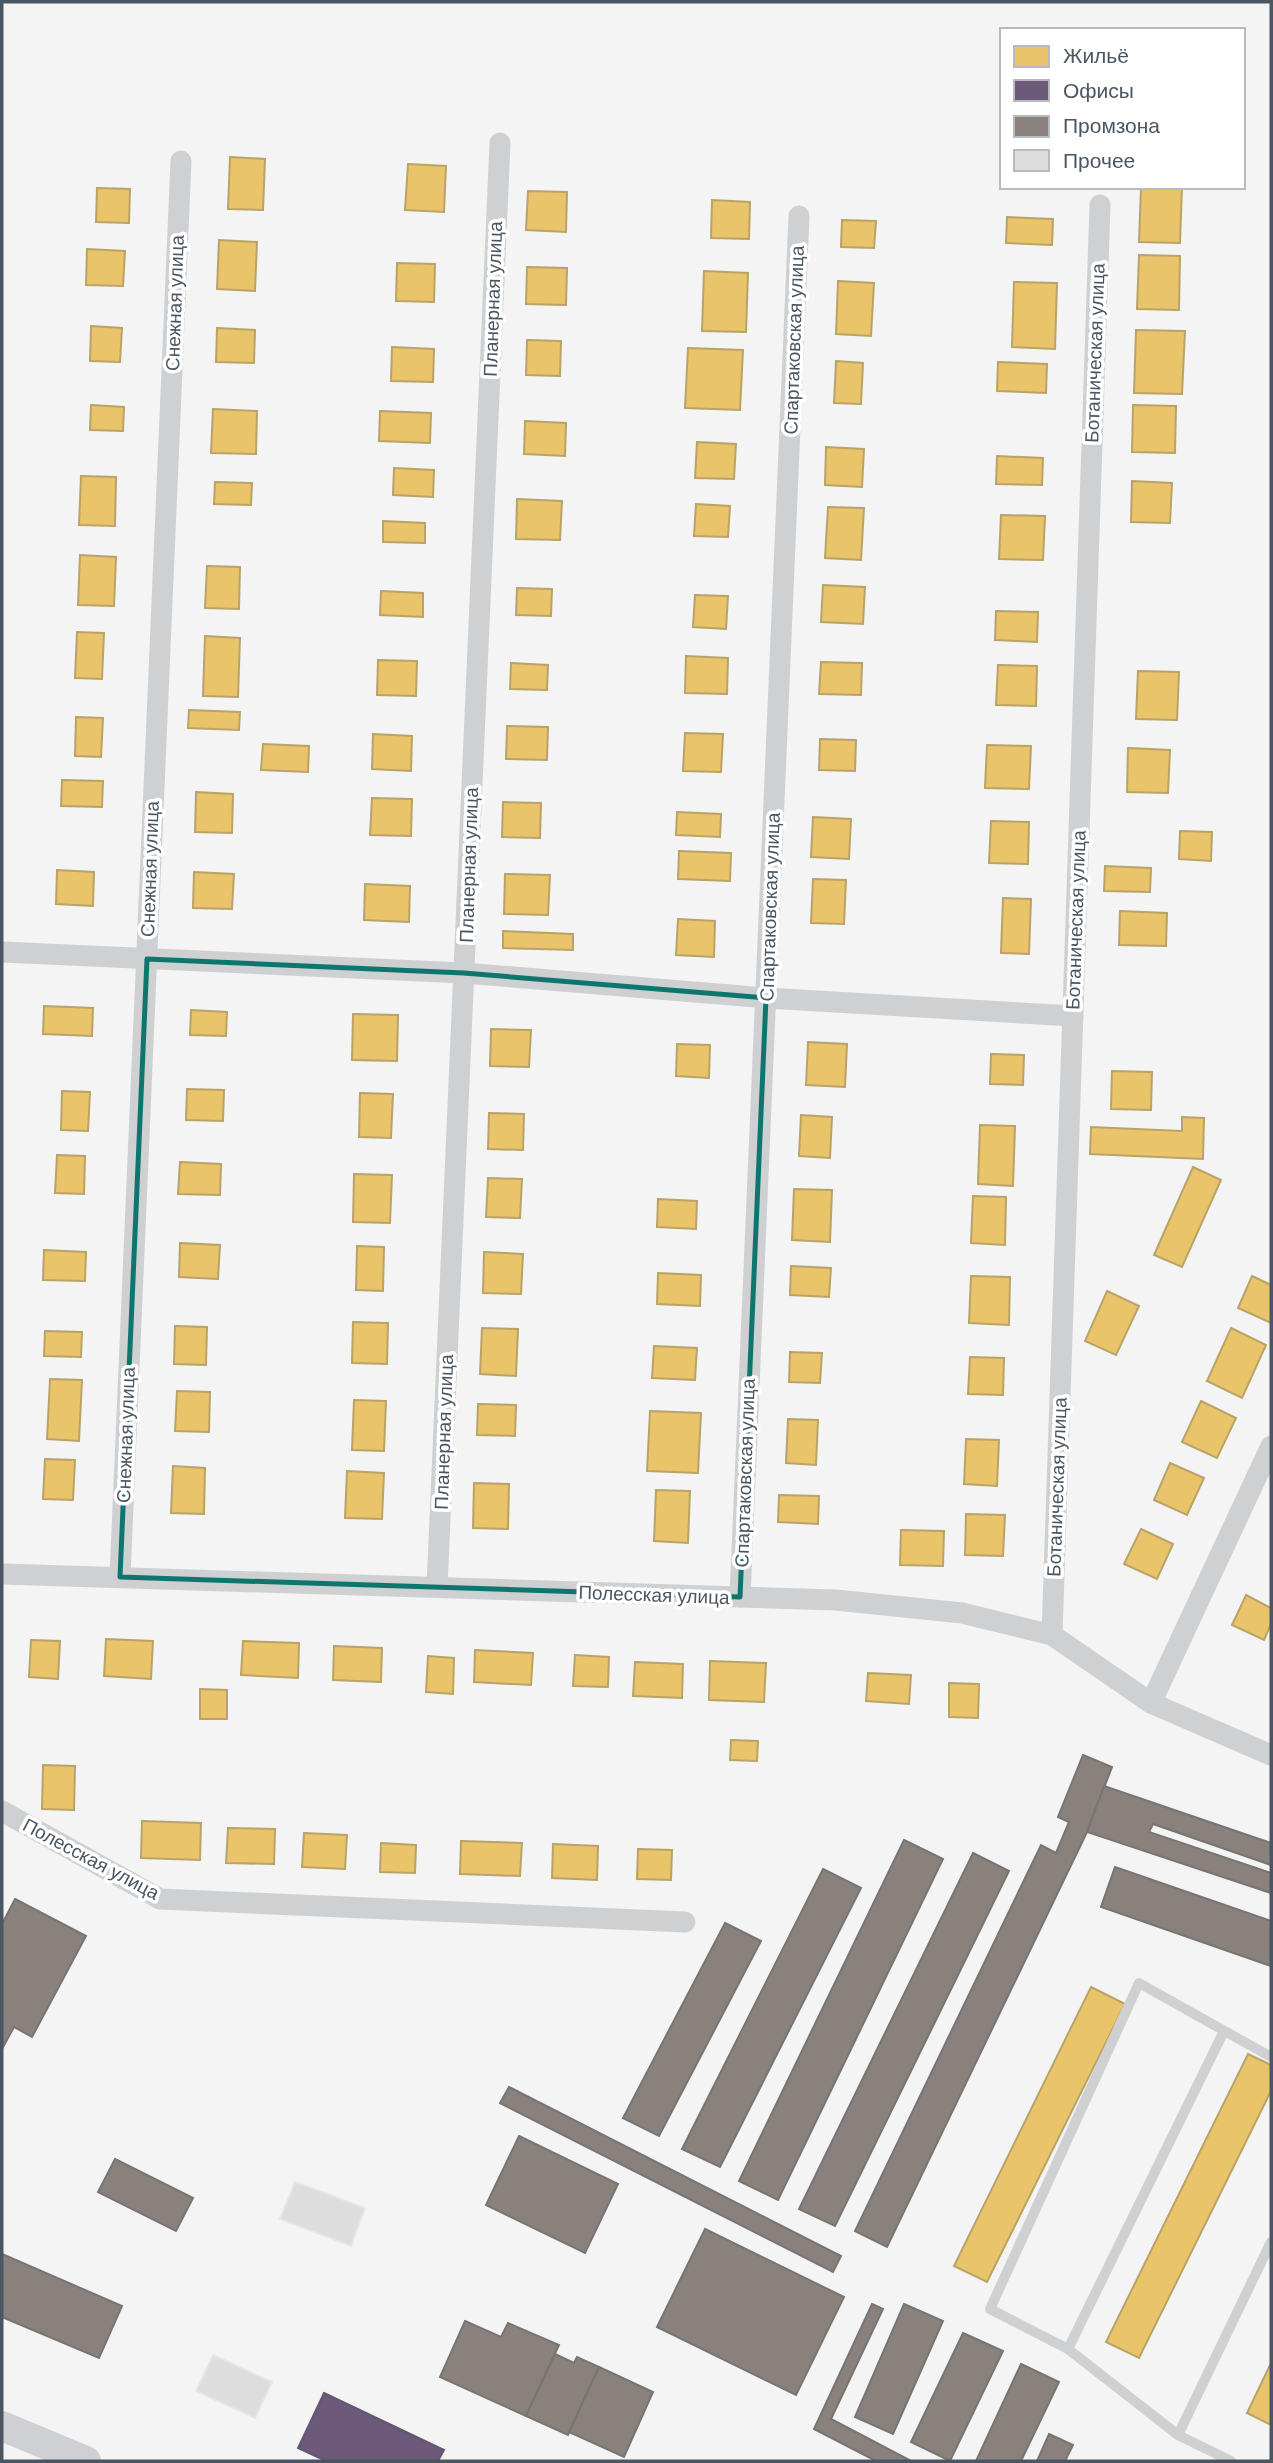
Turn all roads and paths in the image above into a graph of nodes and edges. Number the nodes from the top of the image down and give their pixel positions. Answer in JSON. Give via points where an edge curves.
{"nodes":[{"id":1,"x":500,"y":143,"type":"dead end"},
{"id":2,"x":181,"y":161,"type":"dead end"},
{"id":3,"x":1100,"y":205,"type":"dead end"},
{"id":4,"x":799,"y":216,"type":"dead end"},
{"id":5,"x":2,"y":952,"type":"edge"},
{"id":6,"x":147,"y":959,"type":"junction"},
{"id":7,"x":464,"y":973,"type":"junction"},
{"id":8,"x":766,"y":998,"type":"junction"},
{"id":9,"x":1073,"y":1016,"type":"junction"},
{"id":10,"x":1271,"y":1446,"type":"edge"},
{"id":11,"x":2,"y":1573,"type":"edge"},
{"id":12,"x":120,"y":1577,"type":"junction"},
{"id":13,"x":437,"y":1587,"type":"junction"},
{"id":14,"x":740,"y":1597,"type":"junction"},
{"id":15,"x":1052,"y":1635,"type":"junction"},
{"id":16,"x":1151,"y":1703,"type":"junction"},
{"id":17,"x":1271,"y":1755,"type":"edge"},
{"id":18,"x":2,"y":1811,"type":"edge"},
{"id":19,"x":685,"y":1922,"type":"dead end"},
{"id":20,"x":1224,"y":2031,"type":"junction"},
{"id":21,"x":1271,"y":2057,"type":"edge"},
{"id":22,"x":1271,"y":2242,"type":"edge"},
{"id":23,"x":1068,"y":2349,"type":"junction"},
{"id":24,"x":2,"y":2426,"type":"edge"},
{"id":25,"x":1178,"y":2435,"type":"junction"},
{"id":26,"x":86,"y":2461,"type":"edge"},
{"id":27,"x":1231,"y":2461,"type":"edge"}],
"edges":[{"from":1,"to":7,"type":"street","name":"Планерная улица"},
{"from":2,"to":6,"type":"street","name":"Снежная улица"},
{"from":3,"to":9,"type":"street","name":"Ботаническая улица"},
{"from":4,"to":8,"type":"street","name":"Спартаковская улица"},
{"from":5,"to":6,"type":"street"},
{"from":6,"to":7,"type":"street"},
{"from":6,"to":12,"type":"street","name":"Снежная улица"},
{"from":7,"to":8,"type":"street"},
{"from":7,"to":13,"type":"street","name":"Планерная улица"},
{"from":8,"to":9,"type":"street"},
{"from":8,"to":14,"type":"street","name":"Спартаковская улица"},
{"from":9,"to":15,"type":"street","name":"Ботаническая улица"},
{"from":10,"to":16,"type":"street"},
{"from":11,"to":12,"type":"street","name":"Полесская улица"},
{"from":12,"to":13,"type":"street","name":"Полесская улица"},
{"from":13,"to":14,"type":"street","name":"Полесская улица"},
{"from":14,"to":15,"type":"street","name":"Полесская улица","via":[[962,1613]]},
{"from":15,"to":16,"type":"street","name":"Полесская улица"},
{"from":16,"to":17,"type":"street","name":"Полесская улица"},
{"from":18,"to":19,"type":"street","name":"Полесская улица","via":[[160,1899]]},
{"from":20,"to":21,"type":"lane"},
{"from":20,"to":23,"type":"lane"},
{"from":20,"to":23,"type":"lane","via":[[1139,1983],[990,2309]]},
{"from":22,"to":25,"type":"lane"},
{"from":23,"to":25,"type":"lane"},
{"from":24,"to":26,"type":"main road"},
{"from":25,"to":27,"type":"lane"}]}
